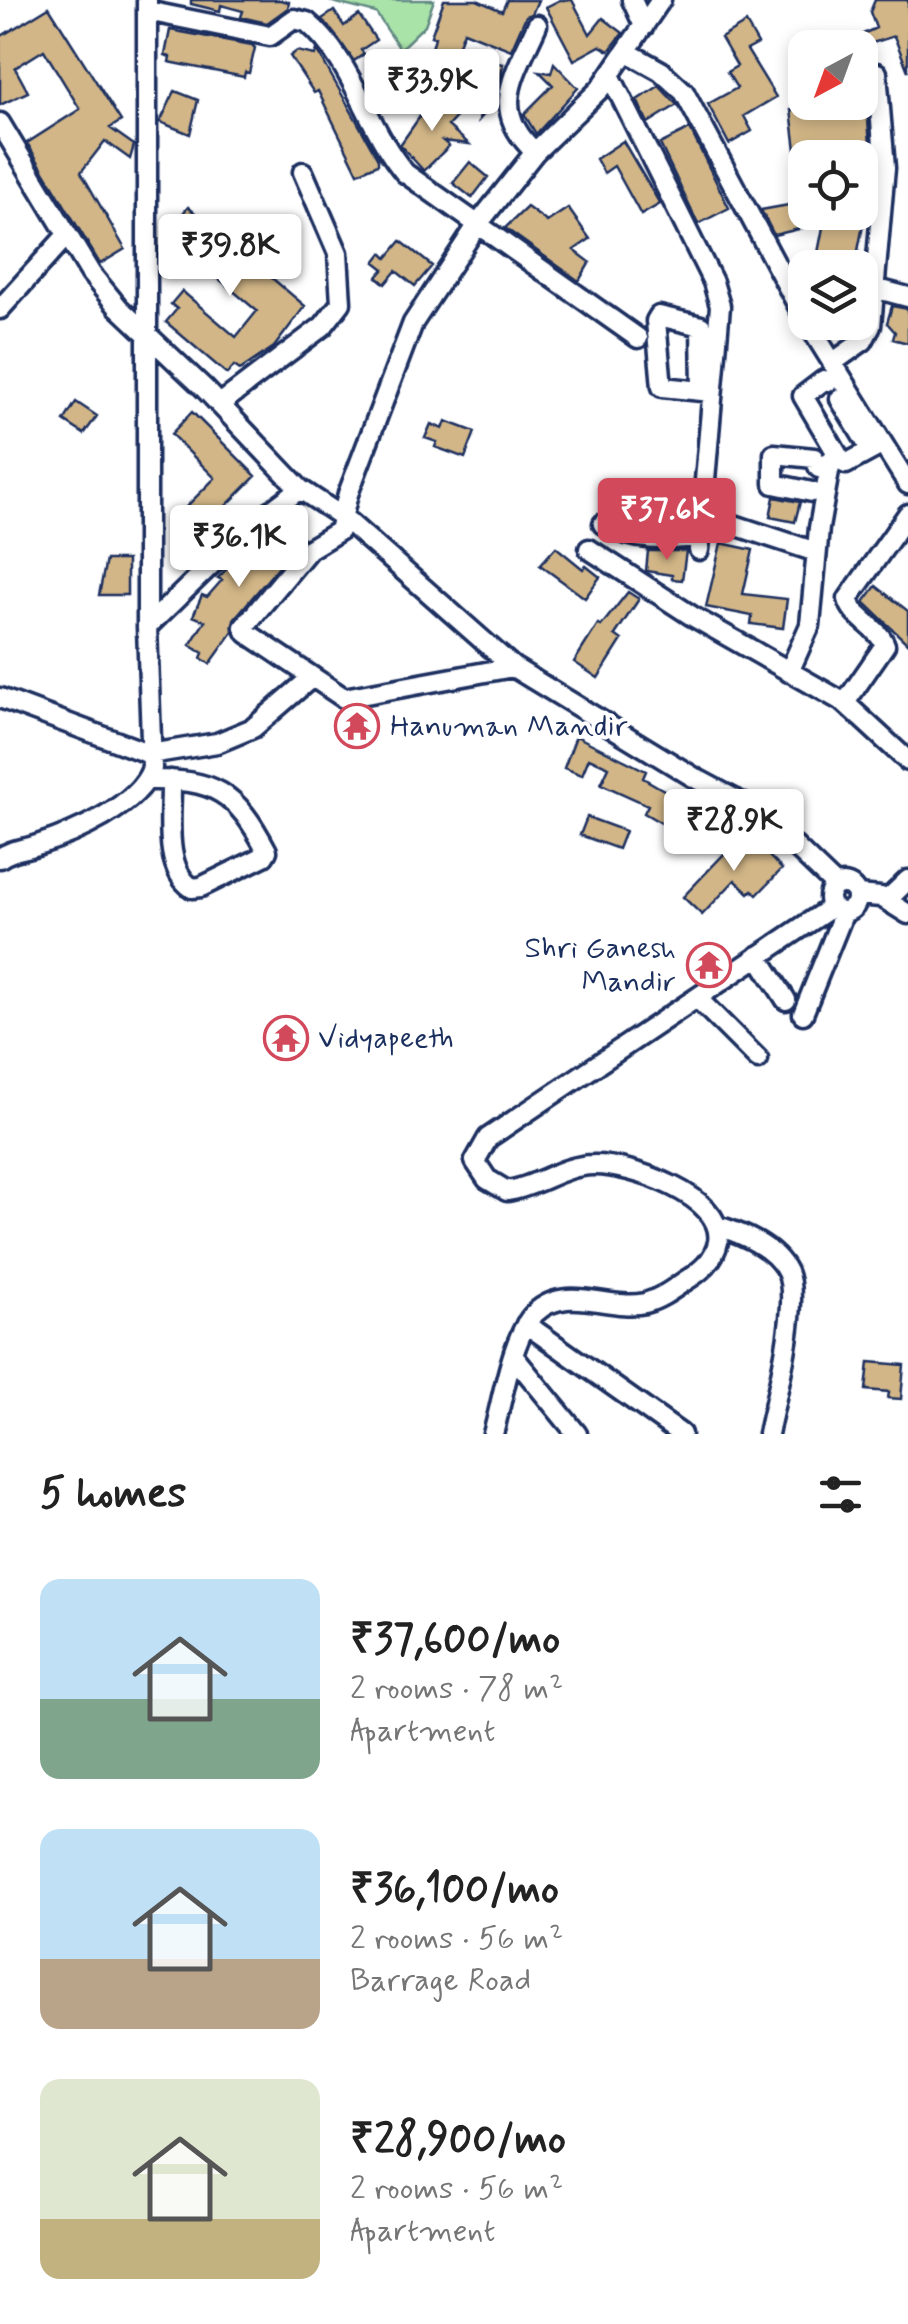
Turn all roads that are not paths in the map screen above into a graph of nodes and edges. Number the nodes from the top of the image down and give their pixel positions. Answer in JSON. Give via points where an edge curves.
{"nodes":[{"id":1,"x":307,"y":0,"type":"edge"},
{"id":2,"x":632,"y":0,"type":"edge"},
{"id":3,"x":661,"y":0,"type":"edge"},
{"id":4,"x":147,"y":6,"type":"edge"},
{"id":5,"x":300,"y":18,"type":"junction"},
{"id":6,"x":538,"y":25,"type":"dead end"},
{"id":7,"x":644,"y":26,"type":"junction"},
{"id":8,"x":626,"y":52,"type":"junction"},
{"id":9,"x":610,"y":75,"type":"junction"},
{"id":10,"x":878,"y":84,"type":"edge"},
{"id":11,"x":0,"y":124,"type":"edge"},
{"id":12,"x":535,"y":152,"type":"junction"},
{"id":13,"x":303,"y":172,"type":"dead end"},
{"id":14,"x":478,"y":224,"type":"junction"},
{"id":15,"x":67,"y":235,"type":"junction"},
{"id":16,"x":877,"y":250,"type":"edge"},
{"id":17,"x":788,"y":287,"type":"edge"},
{"id":18,"x":878,"y":289,"type":"edge"},
{"id":19,"x":908,"y":297,"type":"edge"},
{"id":20,"x":0,"y":309,"type":"edge"},
{"id":21,"x":146,"y":333,"type":"junction"},
{"id":22,"x":638,"y":338,"type":"dead end"},
{"id":23,"x":816,"y":340,"type":"edge"},
{"id":24,"x":863,"y":340,"type":"edge"},
{"id":25,"x":833,"y":373,"type":"junction"},
{"id":26,"x":707,"y":391,"type":"junction"},
{"id":27,"x":220,"y":404,"type":"junction"},
{"id":28,"x":877,"y":447,"type":"junction"},
{"id":29,"x":908,"y":484,"type":"edge"},
{"id":30,"x":300,"y":489,"type":"junction"},
{"id":31,"x":812,"y":492,"type":"dead end"},
{"id":32,"x":908,"y":514,"type":"edge"},
{"id":33,"x":704,"y":515,"type":"junction"},
{"id":34,"x":344,"y":518,"type":"junction"},
{"id":35,"x":603,"y":524,"type":"dead end"},
{"id":36,"x":589,"y":549,"type":"dead end"},
{"id":37,"x":816,"y":552,"type":"junction"},
{"id":38,"x":147,"y":627,"type":"junction"},
{"id":39,"x":514,"y":666,"type":"junction"},
{"id":40,"x":790,"y":672,"type":"junction"},
{"id":41,"x":312,"y":678,"type":"junction"},
{"id":42,"x":0,"y":698,"type":"edge"},
{"id":43,"x":845,"y":703,"type":"junction"},
{"id":44,"x":150,"y":754,"type":"junction"},
{"id":45,"x":908,"y":761,"type":"edge"},
{"id":46,"x":148,"y":780,"type":"junction"},
{"id":47,"x":170,"y":780,"type":"junction"},
{"id":48,"x":0,"y":858,"type":"edge"},
{"id":49,"x":908,"y":880,"type":"edge"},
{"id":50,"x":836,"y":886,"type":"junction"},
{"id":51,"x":857,"y":895,"type":"junction"},
{"id":52,"x":888,"y":900,"type":"junction"},
{"id":53,"x":838,"y":909,"type":"junction"},
{"id":54,"x":908,"y":914,"type":"edge"},
{"id":55,"x":758,"y":956,"type":"junction"},
{"id":56,"x":697,"y":998,"type":"junction"},
{"id":57,"x":786,"y":1000,"type":"dead end"},
{"id":58,"x":803,"y":1014,"type":"dead end"},
{"id":59,"x":758,"y":1058,"type":"dead end"},
{"id":60,"x":718,"y":1226,"type":"junction"},
{"id":61,"x":526,"y":1324,"type":"junction"},
{"id":62,"x":514,"y":1357,"type":"junction"},
{"id":63,"x":493,"y":1434,"type":"edge"},
{"id":64,"x":577,"y":1434,"type":"edge"},
{"id":65,"x":682,"y":1434,"type":"edge"},
{"id":66,"x":768,"y":1434,"type":"edge"}],
"edges":[{"from":1,"to":5,"type":"street"},
{"from":2,"to":7,"type":"street"},
{"from":3,"to":7,"type":"street"},
{"from":4,"to":5,"type":"street","via":[[270,36]]},
{"from":4,"to":21,"type":"street"},
{"from":5,"to":14,"type":"street","via":[[344,72],[392,158]]},
{"from":6,"to":12,"type":"street","via":[[516,71],[508,117]]},
{"from":7,"to":8,"type":"street"},
{"from":8,"to":9,"type":"street"},
{"from":8,"to":17,"type":"street","via":[[684,92]]},
{"from":9,"to":12,"type":"street"},
{"from":9,"to":26,"type":"street","via":[[713,282],[720,306]]},
{"from":10,"to":16,"type":"street","via":[[885,168]]},
{"from":11,"to":15,"type":"street"},
{"from":12,"to":14,"type":"street"},
{"from":13,"to":27,"type":"street","via":[[338,253],[341,303],[323,326]]},
{"from":14,"to":22,"type":"street"},
{"from":14,"to":34,"type":"street","via":[[413,323]]},
{"from":15,"to":20,"type":"street"},
{"from":15,"to":21,"type":"street","via":[[92,274]]},
{"from":18,"to":19,"type":"street"},
{"from":21,"to":27,"type":"street"},
{"from":21,"to":38,"type":"street"},
{"from":23,"to":25,"type":"street"},
{"from":24,"to":25,"type":"street"},
{"from":25,"to":28,"type":"street"},
{"from":25,"to":28,"type":"street","via":[[803,396],[842,462]]},
{"from":26,"to":26,"type":"street","via":[[662,386],[659,316],[702,326]]},
{"from":26,"to":33,"type":"street"},
{"from":27,"to":30,"type":"street"},
{"from":28,"to":29,"type":"street"},
{"from":30,"to":34,"type":"street"},
{"from":30,"to":38,"type":"street","via":[[252,525]]},
{"from":31,"to":37,"type":"street","via":[[774,484],[774,454],[814,458],[819,468],[830,465]]},
{"from":32,"to":43,"type":"street","via":[[848,599],[885,646]]},
{"from":33,"to":35,"type":"street","via":[[700,543],[636,539]]},
{"from":33,"to":37,"type":"street"},
{"from":34,"to":39,"type":"street"},
{"from":34,"to":41,"type":"street","via":[[334,537],[309,549],[244,626]]},
{"from":36,"to":40,"type":"street"},
{"from":37,"to":40,"type":"street","via":[[810,625]]},
{"from":38,"to":44,"type":"street"},
{"from":39,"to":41,"type":"street","via":[[344,698]]},
{"from":39,"to":50,"type":"street","via":[[759,812]]},
{"from":40,"to":43,"type":"street"},
{"from":41,"to":44,"type":"street","via":[[253,728],[217,743]]},
{"from":42,"to":44,"type":"street"},
{"from":43,"to":45,"type":"street"},
{"from":44,"to":46,"type":"street"},
{"from":46,"to":47,"type":"street"},
{"from":46,"to":48,"type":"street","via":[[114,811]]},
{"from":47,"to":47,"type":"street","via":[[174,862],[182,881],[202,886],[264,856],[255,828],[225,794],[194,780]]},
{"from":49,"to":52,"type":"street"},
{"from":50,"to":51,"type":"street","via":[[848,885]]},
{"from":50,"to":53,"type":"street","via":[[830,896]]},
{"from":51,"to":52,"type":"street"},
{"from":51,"to":53,"type":"street","via":[[855,906]]},
{"from":52,"to":54,"type":"street"},
{"from":53,"to":55,"type":"street"},
{"from":53,"to":58,"type":"street"},
{"from":55,"to":56,"type":"street"},
{"from":55,"to":57,"type":"street"},
{"from":56,"to":59,"type":"street"},
{"from":56,"to":60,"type":"street","via":[[508,1122],[475,1160],[507,1192],[591,1164],[624,1169],[689,1196]]},
{"from":60,"to":61,"type":"street","via":[[718,1244],[705,1268],[659,1298],[641,1304],[557,1301]]},
{"from":60,"to":66,"type":"street","via":[[744,1234],[780,1260],[790,1278],[786,1346]]},
{"from":61,"to":62,"type":"street"},
{"from":61,"to":65,"type":"street"},
{"from":62,"to":63,"type":"street"},
{"from":62,"to":64,"type":"street"}]}
